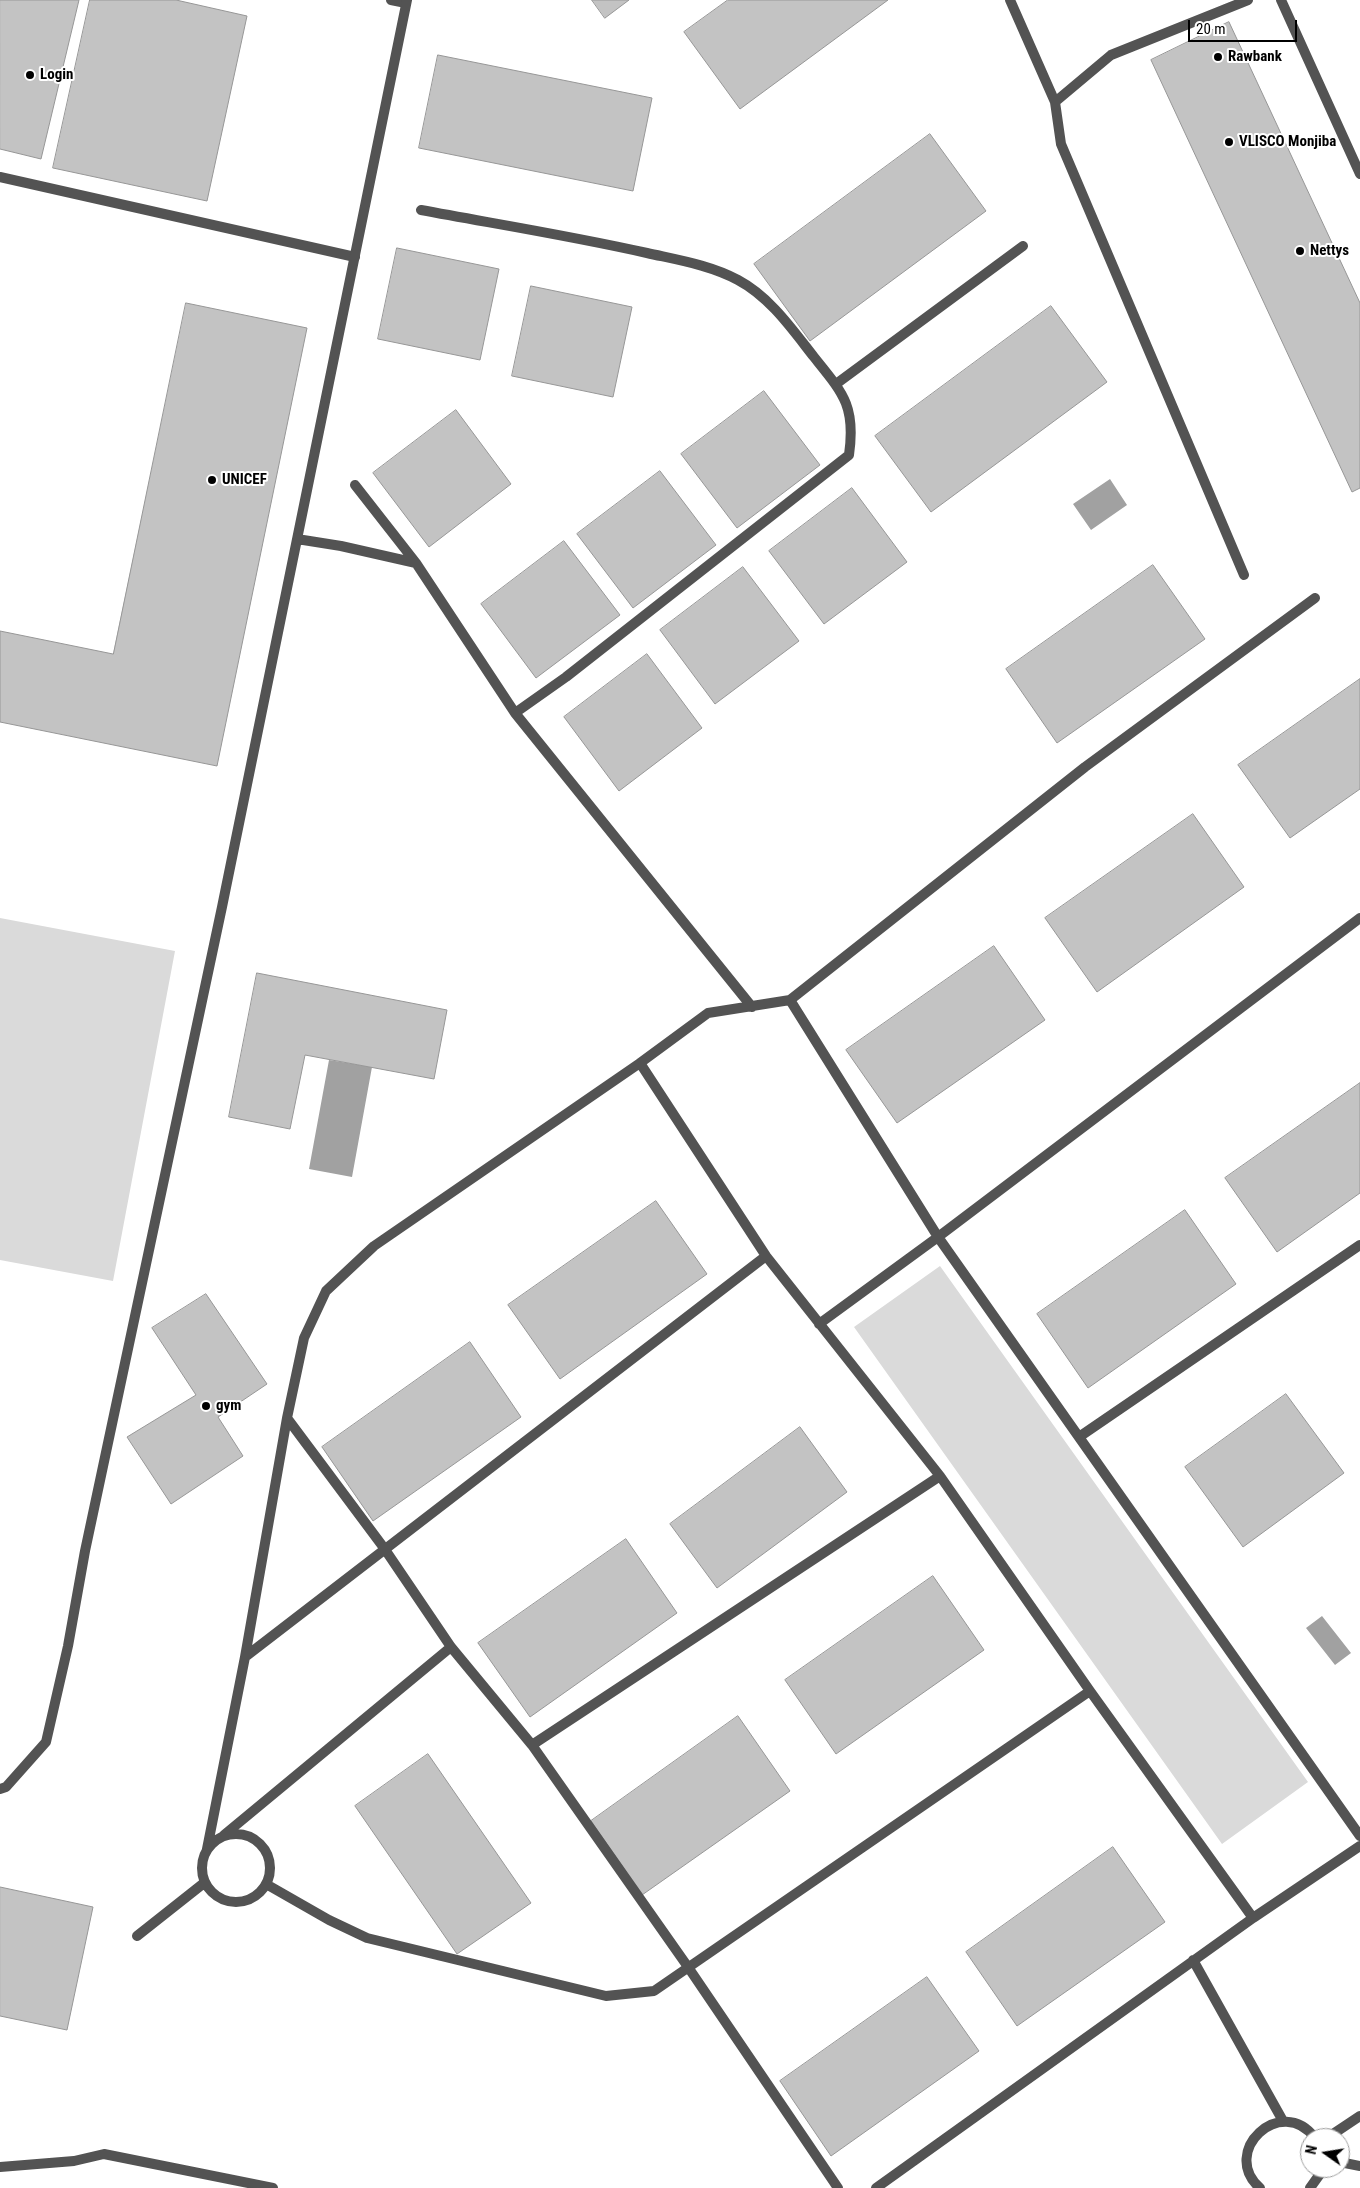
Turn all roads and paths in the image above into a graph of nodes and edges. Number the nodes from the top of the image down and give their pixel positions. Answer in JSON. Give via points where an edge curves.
{"nodes":[{"id":1,"x":391,"y":0,"type":"edge"},
{"id":2,"x":1010,"y":0,"type":"edge"},
{"id":3,"x":1248,"y":0,"type":"edge"},
{"id":4,"x":1282,"y":0,"type":"edge"},
{"id":5,"x":407,"y":2,"type":"edge"},
{"id":6,"x":1054,"y":102,"type":"junction"},
{"id":7,"x":1360,"y":174,"type":"edge"},
{"id":8,"x":0,"y":177,"type":"edge"},
{"id":9,"x":421,"y":210,"type":"dead end"},
{"id":10,"x":1022,"y":246,"type":"dead end"},
{"id":11,"x":355,"y":257,"type":"junction"},
{"id":12,"x":836,"y":384,"type":"junction"},
{"id":13,"x":355,"y":485,"type":"dead end"},
{"id":14,"x":297,"y":539,"type":"junction"},
{"id":15,"x":416,"y":563,"type":"junction"},
{"id":16,"x":1244,"y":575,"type":"dead end"},
{"id":17,"x":1315,"y":598,"type":"dead end"},
{"id":18,"x":515,"y":713,"type":"junction"},
{"id":19,"x":1360,"y":918,"type":"edge"},
{"id":20,"x":790,"y":1000,"type":"junction"},
{"id":21,"x":752,"y":1006,"type":"junction"},
{"id":22,"x":640,"y":1063,"type":"junction"},
{"id":23,"x":938,"y":1237,"type":"junction"},
{"id":24,"x":1360,"y":1246,"type":"edge"},
{"id":25,"x":766,"y":1256,"type":"junction"},
{"id":26,"x":819,"y":1324,"type":"junction"},
{"id":27,"x":287,"y":1418,"type":"junction"},
{"id":28,"x":1079,"y":1437,"type":"junction"},
{"id":29,"x":940,"y":1476,"type":"junction"},
{"id":30,"x":384,"y":1548,"type":"junction"},
{"id":31,"x":451,"y":1647,"type":"junction"},
{"id":32,"x":245,"y":1658,"type":"junction"},
{"id":33,"x":1090,"y":1691,"type":"junction"},
{"id":34,"x":532,"y":1746,"type":"junction"},
{"id":35,"x":0,"y":1789,"type":"edge"},
{"id":36,"x":224,"y":1835,"type":"junction"},
{"id":37,"x":1360,"y":1836,"type":"edge"},
{"id":38,"x":1360,"y":1846,"type":"edge"},
{"id":39,"x":207,"y":1849,"type":"junction"},
{"id":40,"x":204,"y":1883,"type":"junction"},
{"id":41,"x":266,"y":1884,"type":"junction"},
{"id":42,"x":1253,"y":1918,"type":"junction"},
{"id":43,"x":137,"y":1936,"type":"dead end"},
{"id":44,"x":1193,"y":1960,"type":"junction"},
{"id":45,"x":688,"y":1967,"type":"junction"},
{"id":46,"x":1360,"y":2116,"type":"edge"},
{"id":47,"x":1283,"y":2121,"type":"junction"},
{"id":48,"x":1305,"y":2128,"type":"edge"},
{"id":49,"x":1342,"y":2128,"type":"edge"},
{"id":50,"x":0,"y":2167,"type":"edge"},
{"id":51,"x":273,"y":2188,"type":"edge"},
{"id":52,"x":838,"y":2188,"type":"edge"},
{"id":53,"x":876,"y":2188,"type":"edge"},
{"id":54,"x":1260,"y":2188,"type":"edge"}],
"edges":[{"from":1,"to":5,"type":"street"},
{"from":2,"to":6,"type":"street"},
{"from":3,"to":6,"type":"street","via":[[1112,55]]},
{"from":4,"to":7,"type":"street"},
{"from":5,"to":11,"type":"street"},
{"from":6,"to":16,"type":"street","via":[[1061,144]]},
{"from":8,"to":11,"type":"street"},
{"from":9,"to":12,"type":"street","via":[[613,245],[707,267],[730,276],[758,293],[780,313]]},
{"from":10,"to":12,"type":"street"},
{"from":11,"to":14,"type":"street"},
{"from":12,"to":18,"type":"street","via":[[850,410],[852,433],[849,455],[566,677]]},
{"from":13,"to":15,"type":"street"},
{"from":14,"to":15,"type":"street"},
{"from":14,"to":35,"type":"street","via":[[46,1742],[6,1787]]},
{"from":15,"to":18,"type":"street"},
{"from":17,"to":20,"type":"street","via":[[1085,767]]},
{"from":18,"to":21,"type":"street"},
{"from":19,"to":23,"type":"street"},
{"from":20,"to":21,"type":"street"},
{"from":20,"to":23,"type":"street"},
{"from":21,"to":22,"type":"street","via":[[708,1013]]},
{"from":22,"to":25,"type":"street"},
{"from":22,"to":27,"type":"street","via":[[374,1246],[326,1291],[304,1338]]},
{"from":23,"to":26,"type":"street"},
{"from":23,"to":28,"type":"street"},
{"from":24,"to":28,"type":"street"},
{"from":25,"to":26,"type":"street"},
{"from":25,"to":30,"type":"street"},
{"from":26,"to":29,"type":"street"},
{"from":27,"to":30,"type":"street"},
{"from":27,"to":32,"type":"street"},
{"from":28,"to":37,"type":"street"},
{"from":29,"to":33,"type":"street"},
{"from":29,"to":34,"type":"street"},
{"from":30,"to":31,"type":"street"},
{"from":30,"to":32,"type":"street"},
{"from":31,"to":34,"type":"street"},
{"from":31,"to":36,"type":"street"},
{"from":32,"to":39,"type":"street"},
{"from":33,"to":42,"type":"street"},
{"from":33,"to":45,"type":"street"},
{"from":34,"to":45,"type":"street"},
{"from":36,"to":39,"type":"street"},
{"from":36,"to":41,"type":"street","via":[[248,1835],[265,1849],[270,1872]]},
{"from":38,"to":42,"type":"street"},
{"from":39,"to":40,"type":"street","via":[[202,1860]]},
{"from":40,"to":41,"type":"street","via":[[225,1901],[239,1903],[250,1900]]},
{"from":40,"to":43,"type":"street"},
{"from":41,"to":45,"type":"street","via":[[367,1938],[606,1996],[654,1990]]},
{"from":42,"to":44,"type":"street"},
{"from":44,"to":47,"type":"street"},
{"from":44,"to":53,"type":"street"},
{"from":45,"to":52,"type":"street"},
{"from":46,"to":49,"type":"street"},
{"from":47,"to":48,"type":"street"},
{"from":47,"to":54,"type":"street","via":[[1267,2126],[1255,2136],[1247,2150],[1247,2167],[1253,2182]]},
{"from":50,"to":51,"type":"street","via":[[74,2161],[104,2154]]}]}
